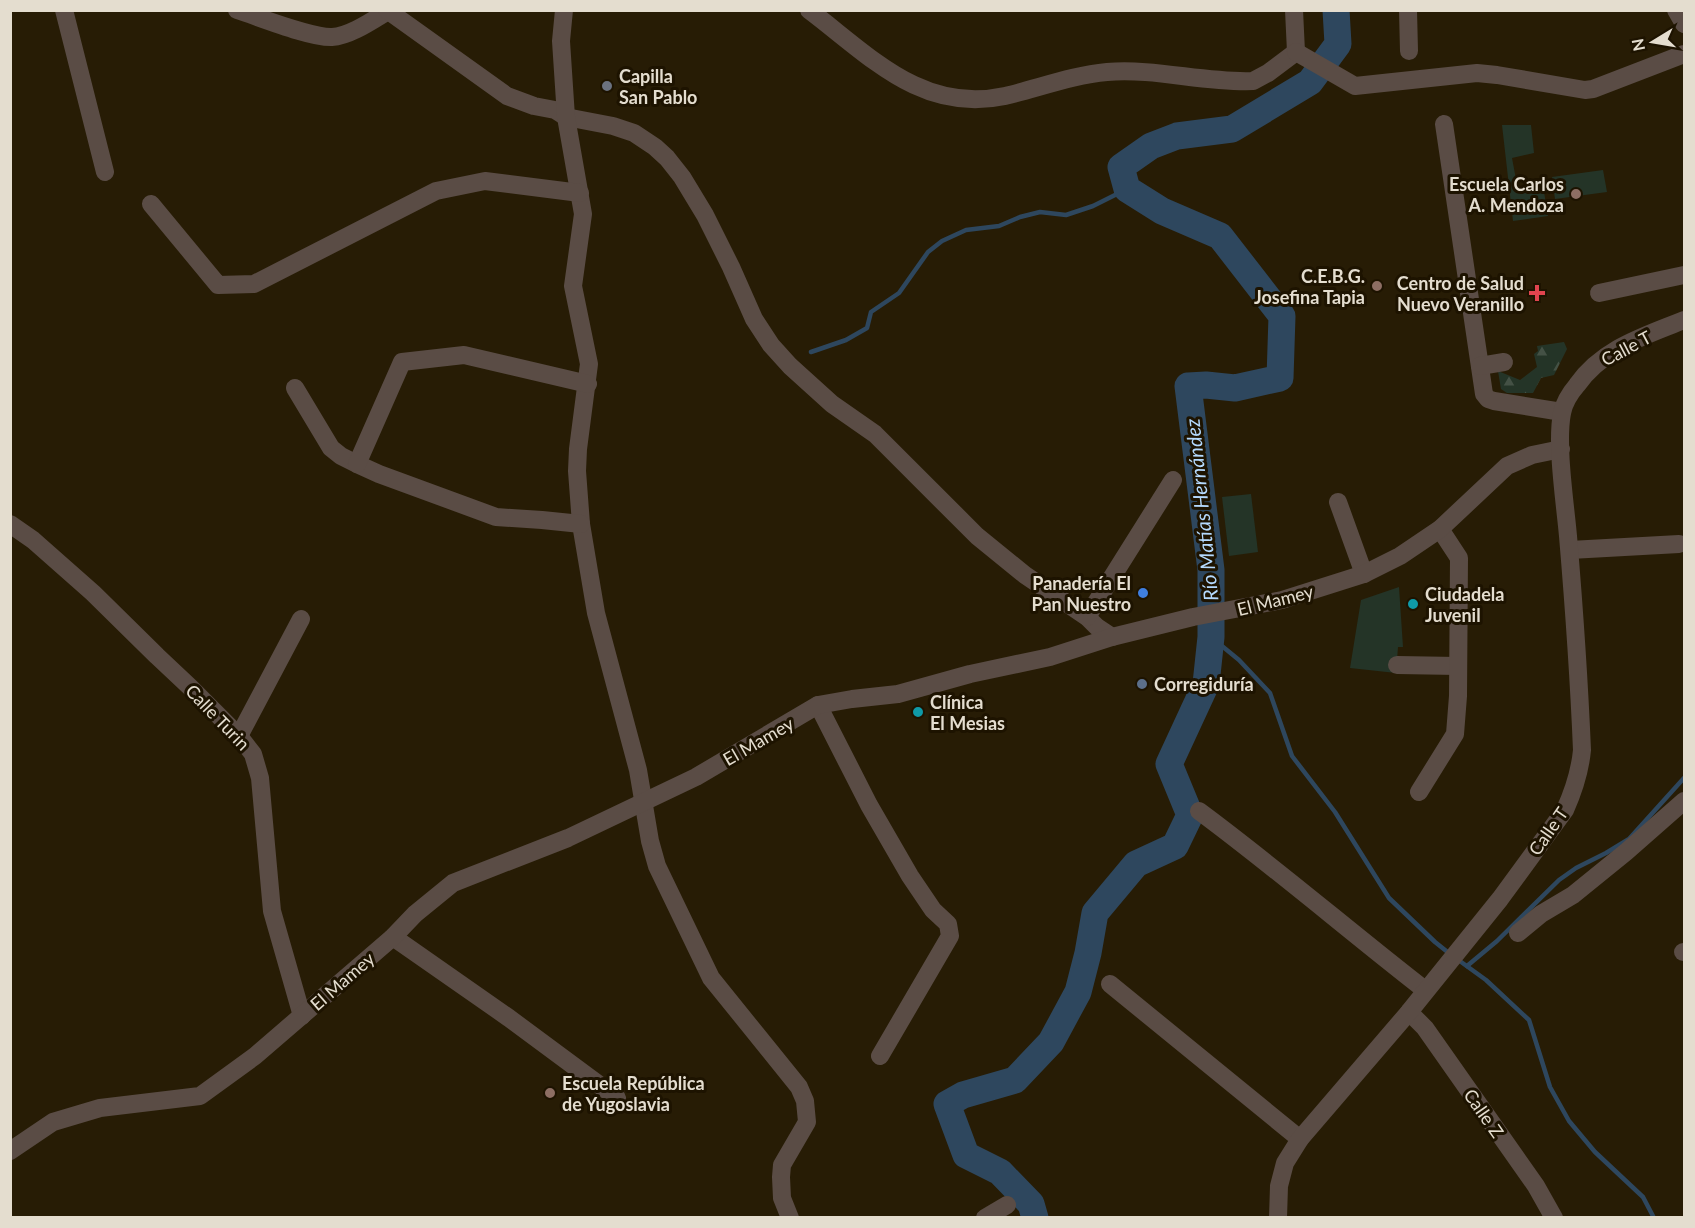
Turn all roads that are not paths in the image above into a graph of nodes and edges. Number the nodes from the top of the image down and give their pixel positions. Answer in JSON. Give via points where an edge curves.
{"nodes":[{"id":1,"x":64,"y":10,"type":"edge"},
{"id":2,"x":237,"y":10,"type":"edge"},
{"id":3,"x":564,"y":10,"type":"edge"},
{"id":4,"x":809,"y":10,"type":"edge"},
{"id":5,"x":1294,"y":10,"type":"edge"},
{"id":6,"x":1408,"y":10,"type":"edge"},
{"id":7,"x":1676,"y":10,"type":"edge"},
{"id":8,"x":388,"y":11,"type":"edge"},
{"id":9,"x":1684,"y":24,"type":"edge"},
{"id":10,"x":1409,"y":51,"type":"dead end"},
{"id":11,"x":1684,"y":54,"type":"edge"},
{"id":12,"x":1303,"y":56,"type":"junction"},
{"id":13,"x":566,"y":117,"type":"junction"},
{"id":14,"x":1444,"y":124,"type":"dead end"},
{"id":15,"x":105,"y":172,"type":"dead end"},
{"id":16,"x":580,"y":193,"type":"junction"},
{"id":17,"x":151,"y":204,"type":"dead end"},
{"id":18,"x":1684,"y":275,"type":"edge"},
{"id":19,"x":1599,"y":293,"type":"dead end"},
{"id":20,"x":1684,"y":320,"type":"edge"},
{"id":21,"x":1504,"y":362,"type":"dead end"},
{"id":22,"x":1480,"y":366,"type":"junction"},
{"id":23,"x":588,"y":384,"type":"junction"},
{"id":24,"x":296,"y":388,"type":"dead end"},
{"id":25,"x":1562,"y":412,"type":"junction"},
{"id":26,"x":1561,"y":449,"type":"junction"},
{"id":27,"x":357,"y":464,"type":"junction"},
{"id":28,"x":1173,"y":480,"type":"dead end"},
{"id":29,"x":1338,"y":502,"type":"dead end"},
{"id":30,"x":10,"y":524,"type":"edge"},
{"id":31,"x":581,"y":524,"type":"junction"},
{"id":32,"x":1440,"y":529,"type":"junction"},
{"id":33,"x":1679,"y":544,"type":"dead end"},
{"id":34,"x":1570,"y":550,"type":"junction"},
{"id":35,"x":1364,"y":574,"type":"junction"},
{"id":36,"x":1087,"y":616,"type":"junction"},
{"id":37,"x":301,"y":619,"type":"dead end"},
{"id":38,"x":1112,"y":637,"type":"junction"},
{"id":39,"x":1397,"y":666,"type":"dead end"},
{"id":40,"x":1458,"y":666,"type":"junction"},
{"id":41,"x":818,"y":705,"type":"junction"},
{"id":42,"x":239,"y":736,"type":"junction"},
{"id":43,"x":1419,"y":792,"type":"dead end"},
{"id":44,"x":1684,"y":801,"type":"edge"},
{"id":45,"x":643,"y":802,"type":"junction"},
{"id":46,"x":1199,"y":811,"type":"dead end"},
{"id":47,"x":1518,"y":933,"type":"dead end"},
{"id":48,"x":393,"y":937,"type":"junction"},
{"id":49,"x":1110,"y":984,"type":"dead end"},
{"id":50,"x":1425,"y":990,"type":"junction"},
{"id":51,"x":1409,"y":1012,"type":"junction"},
{"id":52,"x":302,"y":1016,"type":"junction"},
{"id":53,"x":880,"y":1056,"type":"dead end"},
{"id":54,"x":617,"y":1098,"type":"dead end"},
{"id":55,"x":1300,"y":1139,"type":"junction"},
{"id":56,"x":10,"y":1151,"type":"edge"},
{"id":57,"x":1007,"y":1206,"type":"dead end"},
{"id":58,"x":790,"y":1218,"type":"edge"},
{"id":59,"x":985,"y":1218,"type":"edge"},
{"id":60,"x":1278,"y":1218,"type":"edge"},
{"id":61,"x":1554,"y":1218,"type":"edge"}],
"edges":[{"from":1,"to":15,"type":"street"},
{"from":2,"to":8,"type":"street","via":[[333,37],[360,28]]},
{"from":3,"to":13,"type":"street","via":[[561,41]]},
{"from":4,"to":12,"type":"street","via":[[909,84],[940,96],[966,100],[999,97],[1107,72],[1252,81]]},
{"from":5,"to":12,"type":"street"},
{"from":6,"to":10,"type":"street"},
{"from":7,"to":9,"type":"street"},
{"from":8,"to":13,"type":"street","via":[[507,96]]},
{"from":11,"to":12,"type":"street","via":[[1585,90],[1487,73],[1355,86]]},
{"from":13,"to":16,"type":"street"},
{"from":13,"to":36,"type":"street","via":[[634,134],[667,158],[705,215],[762,332],[790,366],[832,404],[875,434],[977,536],[1025,575]]},
{"from":14,"to":22,"type":"street"},
{"from":16,"to":17,"type":"street","via":[[484,181],[436,191],[255,284],[218,285]]},
{"from":16,"to":23,"type":"street","via":[[583,222],[573,286],[588,356]]},
{"from":18,"to":19,"type":"street"},
{"from":20,"to":25,"type":"street","name":"Calle T","via":[[1607,354],[1576,386]]},
{"from":21,"to":22,"type":"street"},
{"from":22,"to":25,"type":"street","via":[[1488,399]]},
{"from":23,"to":27,"type":"street","via":[[464,355],[402,362]]},
{"from":23,"to":31,"type":"street","via":[[576,461]]},
{"from":24,"to":27,"type":"street","via":[[331,448]]},
{"from":25,"to":26,"type":"street","name":"Calle T"},
{"from":26,"to":32,"type":"street","name":"El Mamey","via":[[1507,466]]},
{"from":26,"to":34,"type":"street","name":"Calle T"},
{"from":27,"to":31,"type":"street","via":[[496,518]]},
{"from":28,"to":36,"type":"street"},
{"from":29,"to":35,"type":"street"},
{"from":30,"to":42,"type":"street","name":"Calle Turin","via":[[93,593]]},
{"from":31,"to":45,"type":"street","via":[[596,613]]},
{"from":32,"to":35,"type":"street","name":"El Mamey"},
{"from":32,"to":40,"type":"street","via":[[1459,558]]},
{"from":33,"to":34,"type":"street"},
{"from":34,"to":50,"type":"street","name":"Calle T","via":[[1582,750],[1579,774],[1565,810]]},
{"from":35,"to":38,"type":"street","name":"El Mamey","via":[[1312,592]]},
{"from":36,"to":38,"type":"street"},
{"from":37,"to":42,"type":"street"},
{"from":38,"to":41,"type":"street","name":"El Mamey","via":[[1050,657],[898,694]]},
{"from":39,"to":40,"type":"street"},
{"from":40,"to":43,"type":"street","via":[[1455,734]]},
{"from":41,"to":45,"type":"street","name":"El Mamey","via":[[696,777]]},
{"from":41,"to":53,"type":"street","via":[[910,876],[933,910],[948,924],[950,936]]},
{"from":42,"to":52,"type":"street","name":"Calle Turin","via":[[254,754],[258,769],[272,911]]},
{"from":44,"to":47,"type":"street","via":[[1573,895]]},
{"from":45,"to":48,"type":"street","name":"El Mamey","via":[[568,838],[453,883]]},
{"from":45,"to":58,"type":"street","via":[[657,866],[711,978],[806,1101],[807,1122],[782,1165],[782,1198]]},
{"from":46,"to":50,"type":"street"},
{"from":48,"to":52,"type":"street","name":"El Mamey"},
{"from":48,"to":54,"type":"street"},
{"from":49,"to":55,"type":"street"},
{"from":50,"to":51,"type":"street","name":"Calle T"},
{"from":51,"to":55,"type":"street","name":"Calle T"},
{"from":51,"to":61,"type":"street","name":"Calle Z","via":[[1425,1028]]},
{"from":52,"to":56,"type":"street","name":"El Mamey","via":[[200,1096],[100,1107],[53,1122]]},
{"from":55,"to":60,"type":"street","name":"Calle T","via":[[1279,1186]]},
{"from":57,"to":59,"type":"street"}]}
